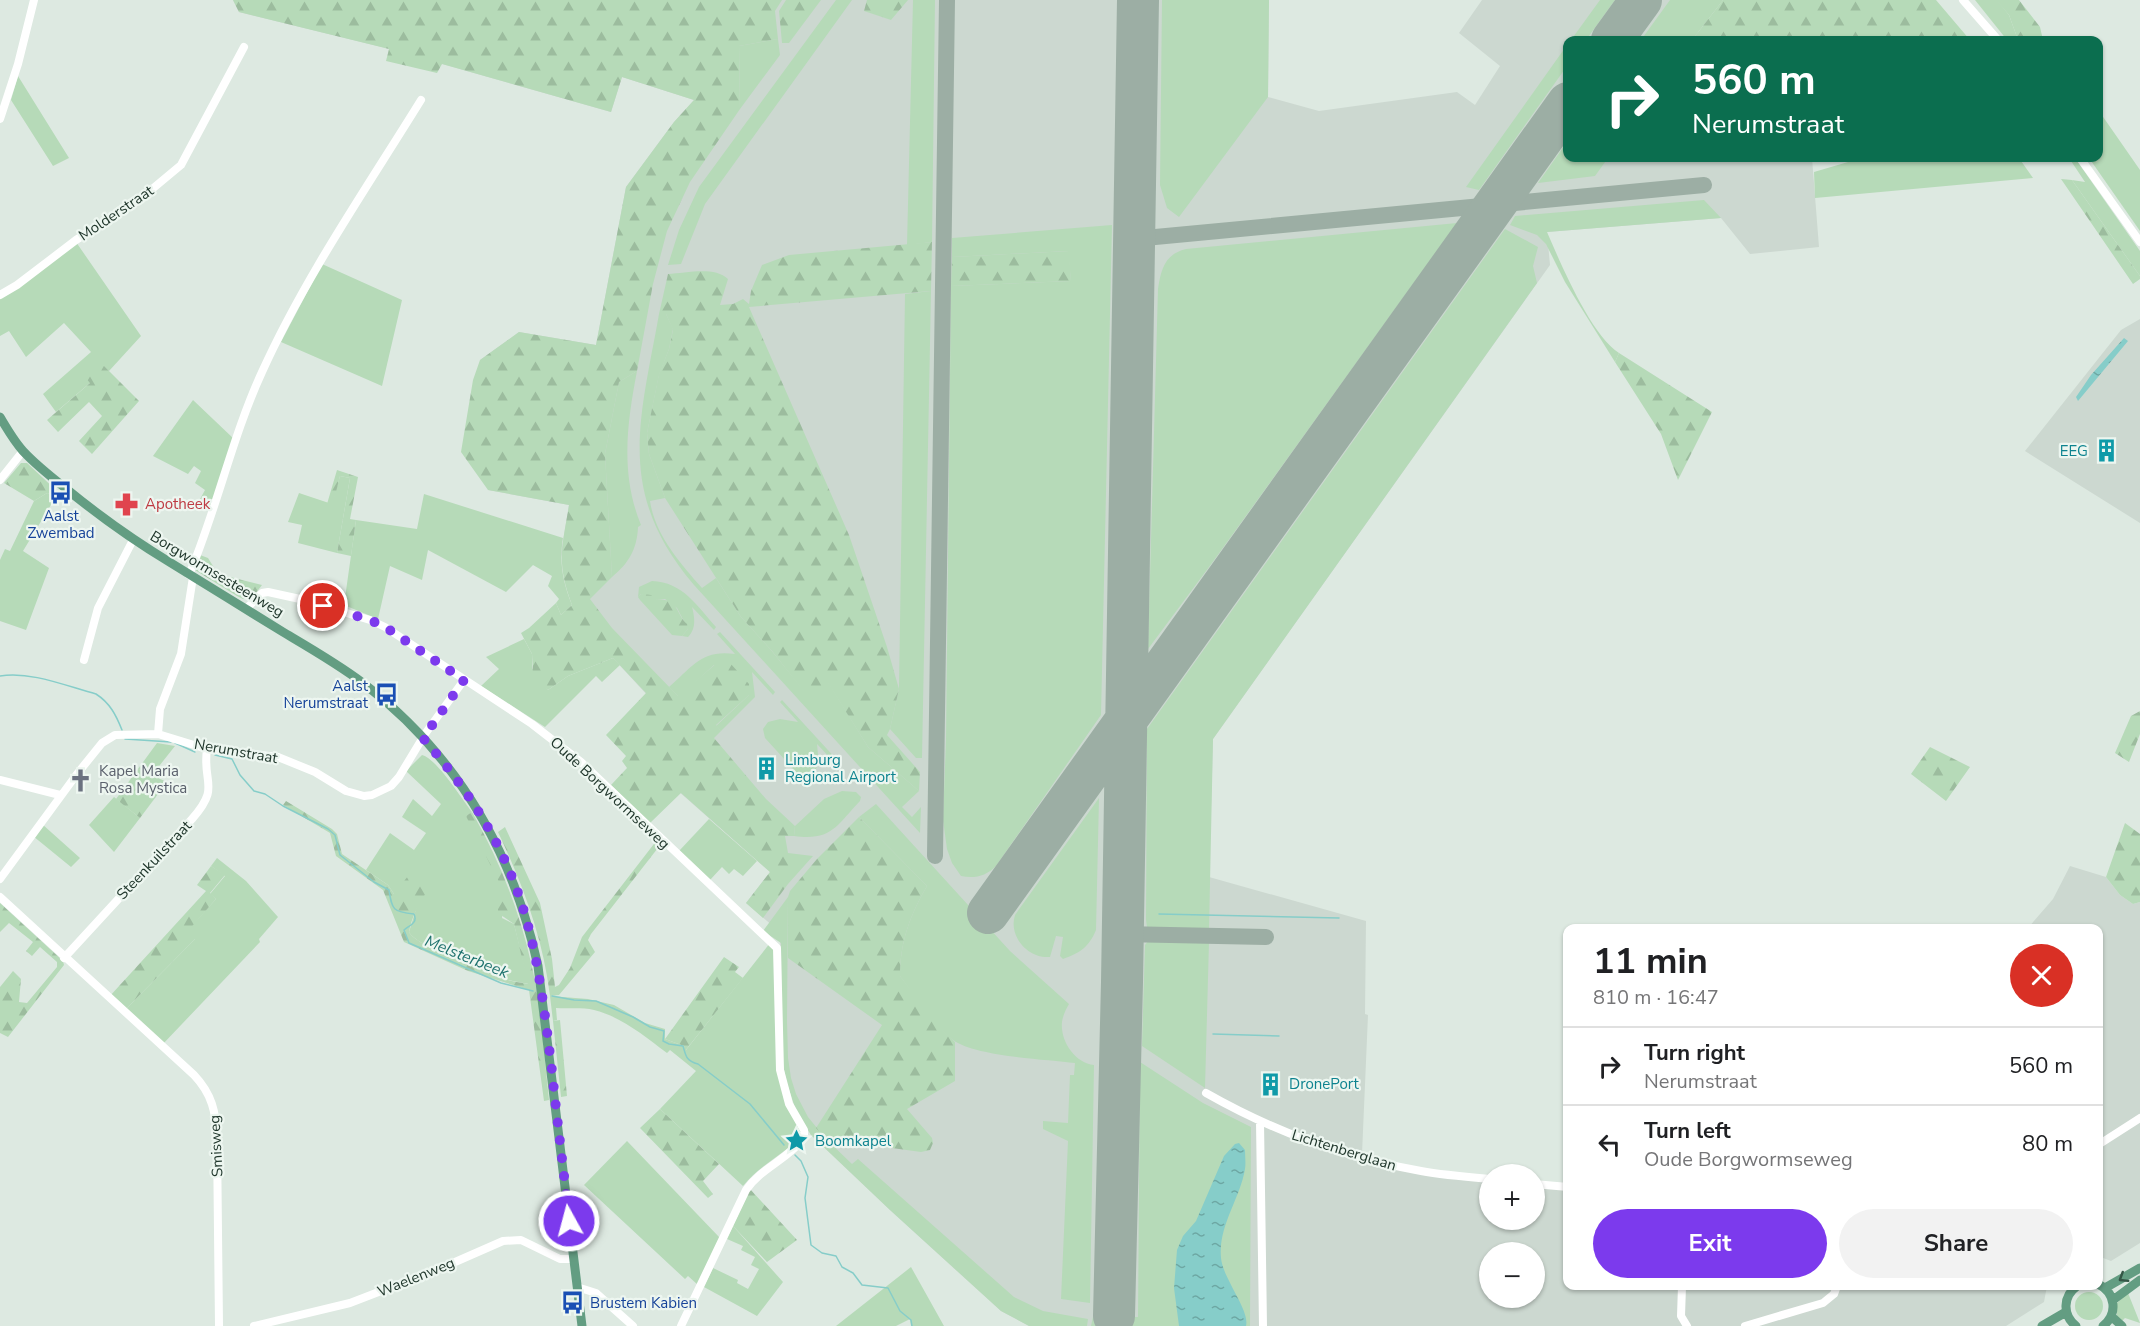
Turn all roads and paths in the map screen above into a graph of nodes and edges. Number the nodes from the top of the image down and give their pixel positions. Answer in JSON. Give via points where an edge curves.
{"nodes":[{"id":1,"x":34,"y":0,"type":"edge"},
{"id":2,"x":1963,"y":0,"type":"edge"},
{"id":3,"x":1994,"y":36,"type":"edge"},
{"id":4,"x":244,"y":47,"type":"dead end"},
{"id":5,"x":421,"y":100,"type":"dead end"},
{"id":6,"x":0,"y":119,"type":"edge"},
{"id":7,"x":2083,"y":162,"type":"edge"},
{"id":8,"x":2140,"y":242,"type":"edge"},
{"id":9,"x":0,"y":295,"type":"edge"},
{"id":10,"x":0,"y":417,"type":"edge"},
{"id":11,"x":23,"y":451,"type":"junction"},
{"id":12,"x":0,"y":480,"type":"edge"},
{"id":13,"x":133,"y":540,"type":"junction"},
{"id":14,"x":191,"y":576,"type":"junction"},
{"id":15,"x":246,"y":609,"type":"junction"},
{"id":16,"x":84,"y":660,"type":"dead end"},
{"id":17,"x":464,"y":680,"type":"junction"},
{"id":18,"x":158,"y":734,"type":"junction"},
{"id":19,"x":423,"y":738,"type":"junction"},
{"id":20,"x":207,"y":749,"type":"junction"},
{"id":21,"x":0,"y":780,"type":"edge"},
{"id":22,"x":60,"y":795,"type":"junction"},
{"id":23,"x":0,"y":879,"type":"edge"},
{"id":24,"x":0,"y":897,"type":"edge"},
{"id":25,"x":64,"y":958,"type":"junction"},
{"id":26,"x":1206,"y":1093,"type":"dead end"},
{"id":27,"x":2140,"y":1118,"type":"edge"},
{"id":28,"x":1260,"y":1122,"type":"junction"},
{"id":29,"x":2103,"y":1141,"type":"edge"},
{"id":30,"x":1479,"y":1178,"type":"edge"},
{"id":31,"x":1545,"y":1185,"type":"edge"},
{"id":32,"x":1563,"y":1187,"type":"edge"},
{"id":33,"x":574,"y":1259,"type":"junction"},
{"id":34,"x":2140,"y":1268,"type":"edge"},
{"id":35,"x":2140,"y":1280,"type":"edge"},
{"id":36,"x":2103,"y":1286,"type":"edge"},
{"id":37,"x":577,"y":1287,"type":"junction"},
{"id":38,"x":2103,"y":1287,"type":"edge"},
{"id":39,"x":1682,"y":1290,"type":"edge"},
{"id":40,"x":1836,"y":1290,"type":"edge"},
{"id":41,"x":2071,"y":1290,"type":"edge"},
{"id":42,"x":2113,"y":1300,"type":"junction"},
{"id":43,"x":2066,"y":1312,"type":"junction"},
{"id":44,"x":2111,"y":1316,"type":"junction"},
{"id":45,"x":2072,"y":1325,"type":"edge"},
{"id":46,"x":219,"y":1326,"type":"edge"},
{"id":47,"x":254,"y":1326,"type":"edge"},
{"id":48,"x":582,"y":1326,"type":"edge"},
{"id":49,"x":633,"y":1326,"type":"edge"},
{"id":50,"x":681,"y":1326,"type":"edge"},
{"id":51,"x":1263,"y":1326,"type":"edge"},
{"id":52,"x":1687,"y":1326,"type":"edge"},
{"id":53,"x":1745,"y":1326,"type":"edge"},
{"id":54,"x":2042,"y":1326,"type":"edge"},
{"id":55,"x":2104,"y":1326,"type":"edge"},
{"id":56,"x":2122,"y":1326,"type":"edge"}],
"edges":[{"from":1,"to":6,"type":"street"},
{"from":2,"to":3,"type":"street"},
{"from":4,"to":9,"type":"street","name":"Molderstraat","via":[[181,165],[140,200]]},
{"from":5,"to":14,"type":"street","via":[[326,253],[261,373]]},
{"from":7,"to":8,"type":"street"},
{"from":10,"to":11,"type":"main road","name":"Borgwormsesteenweg"},
{"from":11,"to":12,"type":"street"},
{"from":11,"to":13,"type":"main road","name":"Borgwormsesteenweg","via":[[80,501]]},
{"from":13,"to":14,"type":"main road","name":"Borgwormsesteenweg"},
{"from":13,"to":16,"type":"street","via":[[98,608]]},
{"from":14,"to":15,"type":"main road","name":"Borgwormsesteenweg"},
{"from":14,"to":18,"type":"street","via":[[181,654],[160,709]]},
{"from":15,"to":17,"type":"street","name":"Oude Borgwormseweg","via":[[268,592],[346,612],[385,627]]},
{"from":15,"to":19,"type":"main road","name":"Borgwormsesteenweg","via":[[346,671]]},
{"from":17,"to":19,"type":"street","name":"Nerumstraat"},
{"from":17,"to":50,"type":"street","name":"Oude Borgwormseweg","via":[[562,746],[777,948],[780,1070],[789,1104],[805,1134],[794,1149],[746,1190]]},
{"from":18,"to":20,"type":"street","name":"Nerumstraat"},
{"from":18,"to":22,"type":"street","name":"Nerumstraat","via":[[108,738]]},
{"from":19,"to":20,"type":"street","name":"Nerumstraat","via":[[391,786],[364,796],[278,757]]},
{"from":19,"to":33,"type":"main road","name":"Borgwormsesteenweg","via":[[484,819],[507,864],[527,918],[543,994]]},
{"from":20,"to":25,"type":"street","name":"Steenkuilstraat","via":[[205,764],[210,786],[206,802]]},
{"from":21,"to":22,"type":"street"},
{"from":22,"to":23,"type":"street","name":"Nerumstraat"},
{"from":24,"to":25,"type":"street","name":"Smisweg"},
{"from":25,"to":46,"type":"street","name":"Smisweg","via":[[194,1075],[212,1101],[217,1138]]},
{"from":26,"to":28,"type":"street","name":"Lichtenberglaan"},
{"from":27,"to":29,"type":"street"},
{"from":28,"to":30,"type":"street","name":"Lichtenberglaan","via":[[1381,1164]]},
{"from":28,"to":51,"type":"street"},
{"from":31,"to":32,"type":"street"},
{"from":33,"to":37,"type":"main road","name":"Borgwormsesteenweg"},
{"from":33,"to":47,"type":"street","name":"Waelenweg","via":[[555,1257],[521,1240],[503,1241],[350,1304]]},
{"from":34,"to":36,"type":"main road","one_way":true},
{"from":35,"to":42,"type":"main road"},
{"from":37,"to":48,"type":"main road","name":"Borgwormsesteenweg"},
{"from":37,"to":49,"type":"street","via":[[596,1293]]},
{"from":38,"to":42,"type":"main road"},
{"from":39,"to":52,"type":"street","via":[[1681,1316]]},
{"from":40,"to":53,"type":"street","via":[[1823,1303]]},
{"from":41,"to":43,"type":"main road"},
{"from":42,"to":44,"type":"main road"},
{"from":43,"to":45,"type":"main road"},
{"from":43,"to":54,"type":"main road"},
{"from":44,"to":55,"type":"main road"},
{"from":44,"to":56,"type":"main road"}]}
